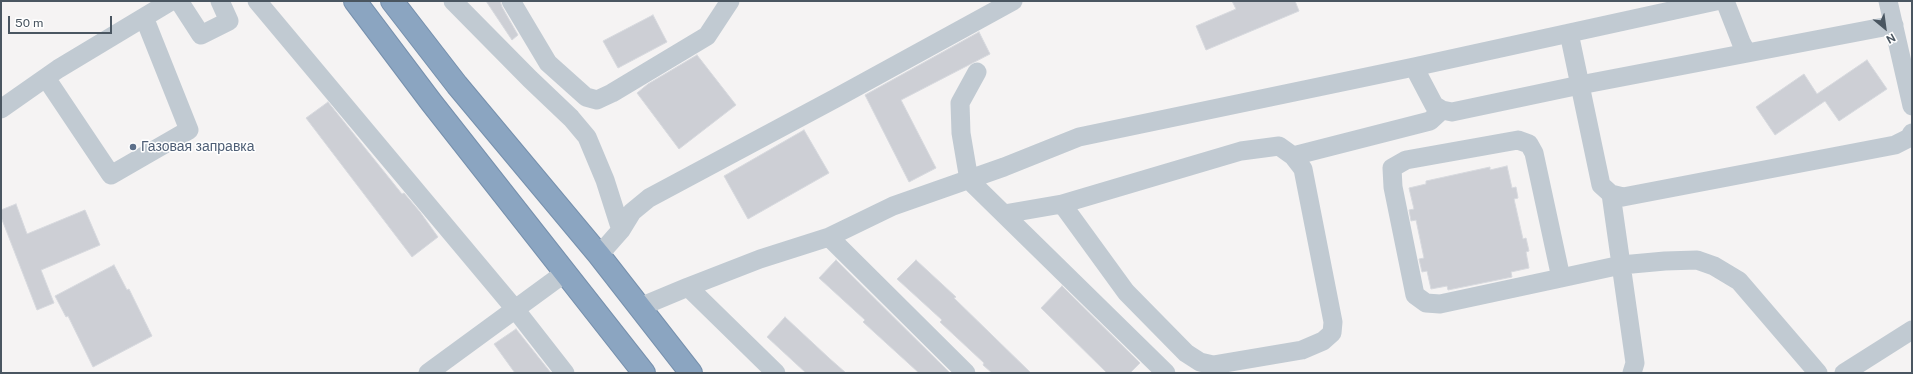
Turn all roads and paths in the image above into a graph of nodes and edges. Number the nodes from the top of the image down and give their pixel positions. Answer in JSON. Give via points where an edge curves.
{"nodes":[{"id":1,"x":171,"y":1,"type":"edge"},
{"id":2,"x":179,"y":1,"type":"edge"},
{"id":3,"x":220,"y":1,"type":"edge"},
{"id":4,"x":258,"y":1,"type":"edge"},
{"id":5,"x":355,"y":1,"type":"edge"},
{"id":6,"x":392,"y":1,"type":"edge"},
{"id":7,"x":453,"y":1,"type":"edge"},
{"id":8,"x":511,"y":1,"type":"edge"},
{"id":9,"x":730,"y":1,"type":"edge"},
{"id":10,"x":1013,"y":1,"type":"edge"},
{"id":11,"x":1716,"y":1,"type":"edge"},
{"id":12,"x":1724,"y":1,"type":"edge"},
{"id":13,"x":1888,"y":1,"type":"edge"},
{"id":14,"x":144,"y":17,"type":"junction"},
{"id":15,"x":1894,"y":25,"type":"junction"},
{"id":16,"x":1569,"y":33,"type":"junction"},
{"id":17,"x":1748,"y":53,"type":"junction"},
{"id":18,"x":1414,"y":67,"type":"junction"},
{"id":19,"x":977,"y":72,"type":"dead end"},
{"id":20,"x":46,"y":78,"type":"junction"},
{"id":21,"x":1580,"y":84,"type":"junction"},
{"id":22,"x":1912,"y":106,"type":"edge"},
{"id":23,"x":1,"y":109,"type":"edge"},
{"id":24,"x":1442,"y":110,"type":"junction"},
{"id":25,"x":1912,"y":133,"type":"edge"},
{"id":26,"x":1293,"y":156,"type":"junction"},
{"id":27,"x":969,"y":180,"type":"junction"},
{"id":28,"x":1611,"y":194,"type":"junction"},
{"id":29,"x":1062,"y":204,"type":"junction"},
{"id":30,"x":1004,"y":214,"type":"junction"},
{"id":31,"x":621,"y":230,"type":"junction"},
{"id":32,"x":830,"y":237,"type":"junction"},
{"id":33,"x":598,"y":255,"type":"junction"},
{"id":34,"x":1621,"y":265,"type":"junction"},
{"id":35,"x":566,"y":272,"type":"junction"},
{"id":36,"x":1561,"y":278,"type":"junction"},
{"id":37,"x":688,"y":286,"type":"junction"},
{"id":38,"x":640,"y":307,"type":"junction"},
{"id":39,"x":515,"y":309,"type":"junction"},
{"id":40,"x":1912,"y":330,"type":"edge"},
{"id":41,"x":428,"y":373,"type":"edge"},
{"id":42,"x":565,"y":373,"type":"edge"},
{"id":43,"x":644,"y":373,"type":"edge"},
{"id":44,"x":691,"y":373,"type":"edge"},
{"id":45,"x":776,"y":373,"type":"edge"},
{"id":46,"x":966,"y":373,"type":"edge"},
{"id":47,"x":1166,"y":373,"type":"edge"},
{"id":48,"x":1632,"y":373,"type":"edge"},
{"id":49,"x":1818,"y":373,"type":"edge"},
{"id":50,"x":1844,"y":373,"type":"edge"}],
"edges":[{"from":1,"to":14,"type":"street"},
{"from":2,"to":3,"type":"street","via":[[201,35],[230,21]]},
{"from":4,"to":39,"type":"street"},
{"from":5,"to":35,"type":"highway","via":[[431,102]]},
{"from":6,"to":33,"type":"highway","via":[[457,85]]},
{"from":7,"to":31,"type":"street","via":[[587,137],[605,180]]},
{"from":8,"to":9,"type":"street","via":[[548,63],[586,97],[597,100],[707,36]]},
{"from":10,"to":31,"type":"street","via":[[649,198],[632,212]]},
{"from":11,"to":16,"type":"street"},
{"from":12,"to":17,"type":"street"},
{"from":13,"to":15,"type":"street"},
{"from":14,"to":20,"type":"street"},
{"from":14,"to":20,"type":"street","via":[[189,130],[111,175]]},
{"from":15,"to":17,"type":"street"},
{"from":15,"to":22,"type":"street"},
{"from":16,"to":18,"type":"street"},
{"from":16,"to":21,"type":"street"},
{"from":17,"to":21,"type":"street"},
{"from":18,"to":24,"type":"street","via":[[1434,105]]},
{"from":18,"to":27,"type":"street","via":[[1079,137]]},
{"from":19,"to":27,"type":"street","via":[[960,103],[961,133]]},
{"from":20,"to":23,"type":"street"},
{"from":21,"to":24,"type":"street","via":[[1452,112]]},
{"from":21,"to":28,"type":"street","via":[[1601,185]]},
{"from":24,"to":26,"type":"street","via":[[1430,121]]},
{"from":25,"to":28,"type":"street","via":[[1909,138],[1895,145],[1623,197]]},
{"from":26,"to":29,"type":"street","via":[[1278,146],[1241,151]]},
{"from":26,"to":29,"type":"street","via":[[1303,169],[1333,322],[1332,333],[1323,341],[1302,350],[1213,365],[1200,362],[1186,353],[1126,292]]},
{"from":27,"to":30,"type":"street"},
{"from":27,"to":32,"type":"street","via":[[892,206]]},
{"from":28,"to":34,"type":"street"},
{"from":29,"to":30,"type":"street"},
{"from":30,"to":47,"type":"street"},
{"from":31,"to":33,"type":"street"},
{"from":32,"to":37,"type":"street","via":[[760,259]]},
{"from":32,"to":46,"type":"street"},
{"from":33,"to":38,"type":"highway"},
{"from":34,"to":36,"type":"street"},
{"from":34,"to":48,"type":"street","via":[[1635,363]]},
{"from":34,"to":49,"type":"street","via":[[1697,260],[1714,266],[1739,281]]},
{"from":35,"to":39,"type":"street"},
{"from":35,"to":43,"type":"highway"},
{"from":36,"to":36,"type":"street","via":[[1440,304],[1426,303],[1415,295],[1393,187],[1392,168],[1406,160],[1518,140],[1529,144],[1534,153]]},
{"from":37,"to":38,"type":"street"},
{"from":37,"to":45,"type":"street"},
{"from":38,"to":44,"type":"highway"},
{"from":39,"to":41,"type":"street"},
{"from":39,"to":42,"type":"street"},
{"from":40,"to":50,"type":"street"}]}
